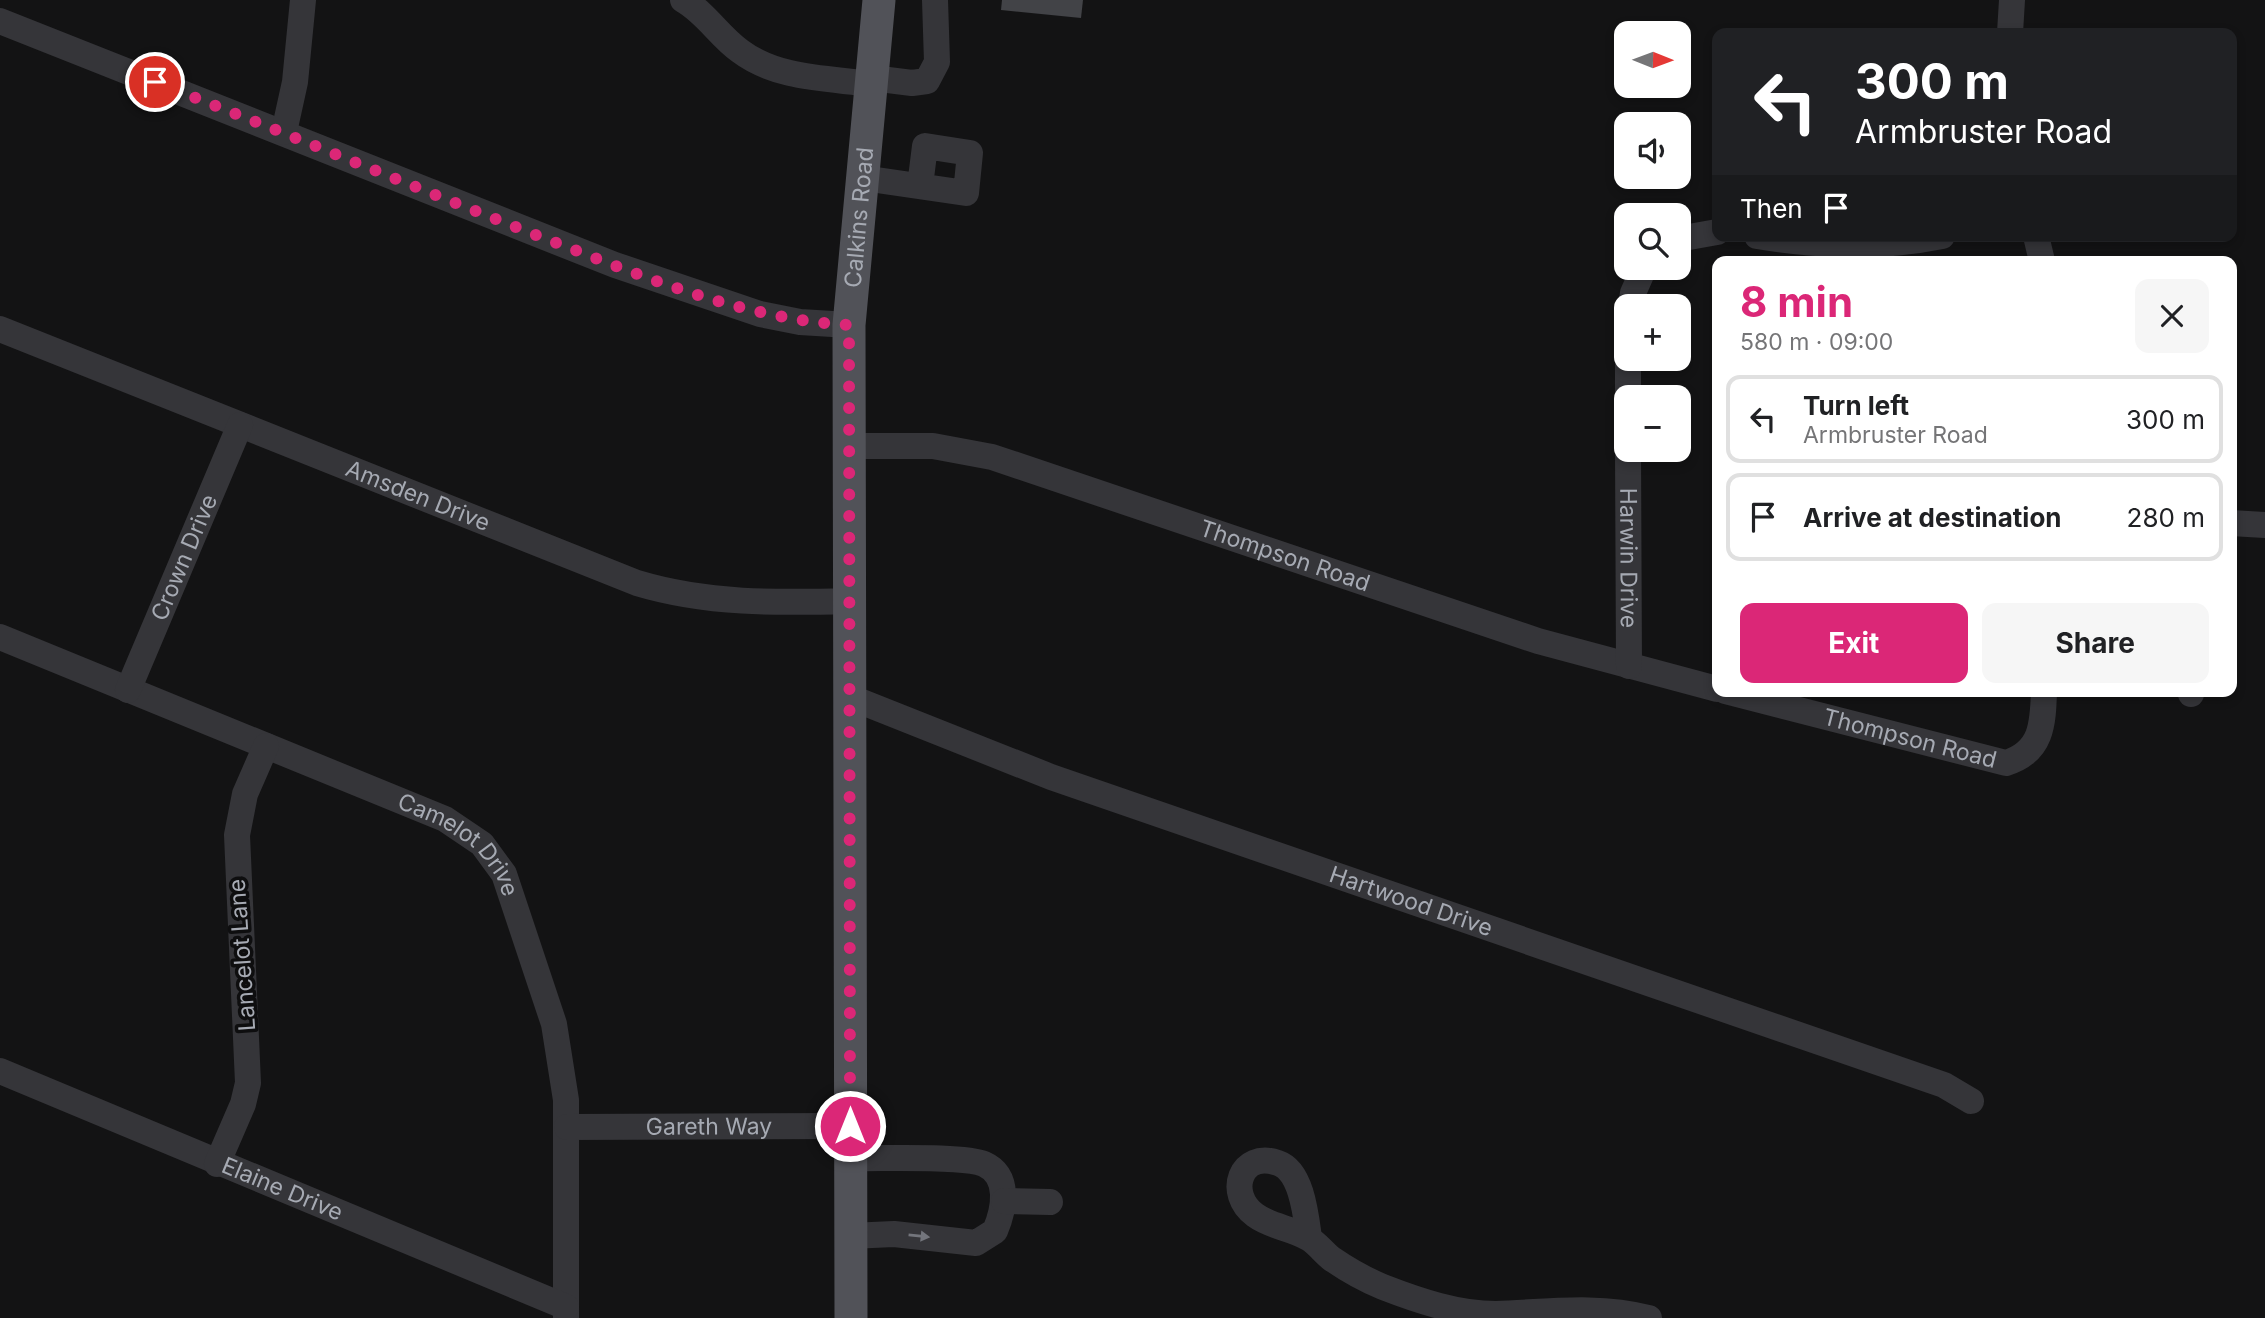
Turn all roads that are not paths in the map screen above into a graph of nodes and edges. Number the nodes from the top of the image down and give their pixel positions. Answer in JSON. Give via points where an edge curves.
{"nodes":[{"id":1,"x":303,"y":0,"type":"edge"},
{"id":2,"x":683,"y":0,"type":"edge"},
{"id":3,"x":879,"y":0,"type":"edge"},
{"id":4,"x":935,"y":0,"type":"edge"},
{"id":5,"x":2012,"y":0,"type":"edge"},
{"id":6,"x":0,"y":21,"type":"edge"},
{"id":7,"x":2010,"y":28,"type":"edge"},
{"id":8,"x":872,"y":81,"type":"junction"},
{"id":9,"x":284,"y":132,"type":"junction"},
{"id":10,"x":863,"y":178,"type":"junction"},
{"id":11,"x":920,"y":186,"type":"dead end"},
{"id":12,"x":1712,"y":233,"type":"edge"},
{"id":13,"x":1691,"y":237,"type":"edge"},
{"id":14,"x":1799,"y":242,"type":"edge"},
{"id":15,"x":1897,"y":242,"type":"edge"},
{"id":16,"x":849,"y":325,"type":"junction"},
{"id":17,"x":0,"y":329,"type":"edge"},
{"id":18,"x":240,"y":425,"type":"junction"},
{"id":19,"x":849,"y":446,"type":"junction"},
{"id":20,"x":1628,"y":462,"type":"edge"},
{"id":21,"x":2264,"y":519,"type":"edge"},
{"id":22,"x":2237,"y":522,"type":"edge"},
{"id":23,"x":849,"y":601,"type":"junction"},
{"id":24,"x":0,"y":637,"type":"edge"},
{"id":25,"x":1629,"y":666,"type":"junction"},
{"id":26,"x":1712,"y":688,"type":"edge"},
{"id":27,"x":128,"y":690,"type":"junction"},
{"id":28,"x":1748,"y":697,"type":"edge"},
{"id":29,"x":2044,"y":697,"type":"edge"},
{"id":30,"x":852,"y":698,"type":"junction"},
{"id":31,"x":266,"y":746,"type":"junction"},
{"id":32,"x":0,"y":1071,"type":"edge"},
{"id":33,"x":1972,"y":1101,"type":"dead end"},
{"id":34,"x":567,"y":1127,"type":"junction"},
{"id":35,"x":850,"y":1142,"type":"junction"},
{"id":36,"x":216,"y":1164,"type":"junction"},
{"id":37,"x":1004,"y":1201,"type":"junction"},
{"id":38,"x":1050,"y":1202,"type":"dead end"},
{"id":39,"x":850,"y":1236,"type":"junction"},
{"id":40,"x":1309,"y":1238,"type":"dead end"},
{"id":41,"x":566,"y":1313,"type":"edge"},
{"id":42,"x":1495,"y":1316,"type":"edge"},
{"id":43,"x":851,"y":1318,"type":"edge"},
{"id":44,"x":1649,"y":1318,"type":"edge"}],
"edges":[{"from":1,"to":9,"type":"street","via":[[295,82]]},
{"from":2,"to":8,"type":"street","via":[[755,61],[799,75]]},
{"from":3,"to":8,"type":"main road","name":"Calkins Road"},
{"from":4,"to":8,"type":"street","via":[[937,62],[927,81]]},
{"from":5,"to":7,"type":"street"},
{"from":6,"to":9,"type":"street"},
{"from":8,"to":10,"type":"main road","name":"Calkins Road"},
{"from":9,"to":16,"type":"street","via":[[465,207],[726,304],[800,322]]},
{"from":10,"to":11,"type":"street"},
{"from":10,"to":16,"type":"main road","name":"Calkins Road"},
{"from":12,"to":13,"type":"street"},
{"from":14,"to":15,"type":"street","via":[[1860,247]]},
{"from":16,"to":19,"type":"main road","name":"Calkins Road"},
{"from":17,"to":18,"type":"street","name":"Amsden Drive"},
{"from":18,"to":23,"type":"street","name":"Amsden Drive","via":[[657,589],[734,601]]},
{"from":18,"to":27,"type":"street","name":"Crown Drive"},
{"from":19,"to":23,"type":"main road","name":"Calkins Road"},
{"from":19,"to":25,"type":"street","name":"Thompson Road","via":[[933,446],[992,457],[1538,641]]},
{"from":20,"to":25,"type":"street","name":"Harwin Drive"},
{"from":21,"to":22,"type":"street"},
{"from":23,"to":30,"type":"main road","name":"Calkins Road"},
{"from":24,"to":27,"type":"street","name":"Camelot Drive"},
{"from":25,"to":26,"type":"street","name":"Thompson Road"},
{"from":27,"to":31,"type":"street","name":"Camelot Drive"},
{"from":28,"to":29,"type":"street","name":"Thompson Road","via":[[2006,763],[2020,759],[2037,744]]},
{"from":30,"to":33,"type":"street","name":"Hartwood Drive","via":[[1051,777],[1944,1085]]},
{"from":30,"to":35,"type":"main road","name":"Calkins Road"},
{"from":31,"to":34,"type":"street","name":"Camelot Drive","via":[[445,819],[482,844],[494,859],[510,887],[554,1024],[564,1074]]},
{"from":31,"to":36,"type":"street","name":"Lancelot Lane","via":[[245,794],[237,835],[248,1083]]},
{"from":32,"to":36,"type":"street","name":"Elaine Drive"},
{"from":34,"to":35,"type":"street","name":"Gareth Way"},
{"from":34,"to":41,"type":"street","name":"Camelot Drive"},
{"from":35,"to":37,"type":"street","name":"Gareth Way","via":[[986,1164],[1003,1184]]},
{"from":35,"to":39,"type":"main road","name":"Calkins Road"},
{"from":36,"to":41,"type":"street","name":"Elaine Drive"},
{"from":37,"to":38,"type":"street"},
{"from":39,"to":37,"type":"street","one_way":true,"via":[[894,1234],[976,1243],[995,1231]]},
{"from":39,"to":43,"type":"main road","name":"Calkins Road"},
{"from":40,"to":42,"type":"street","via":[[1331,1258],[1381,1286],[1436,1306]]},
{"from":42,"to":44,"type":"street","via":[[1587,1309]]}]}
